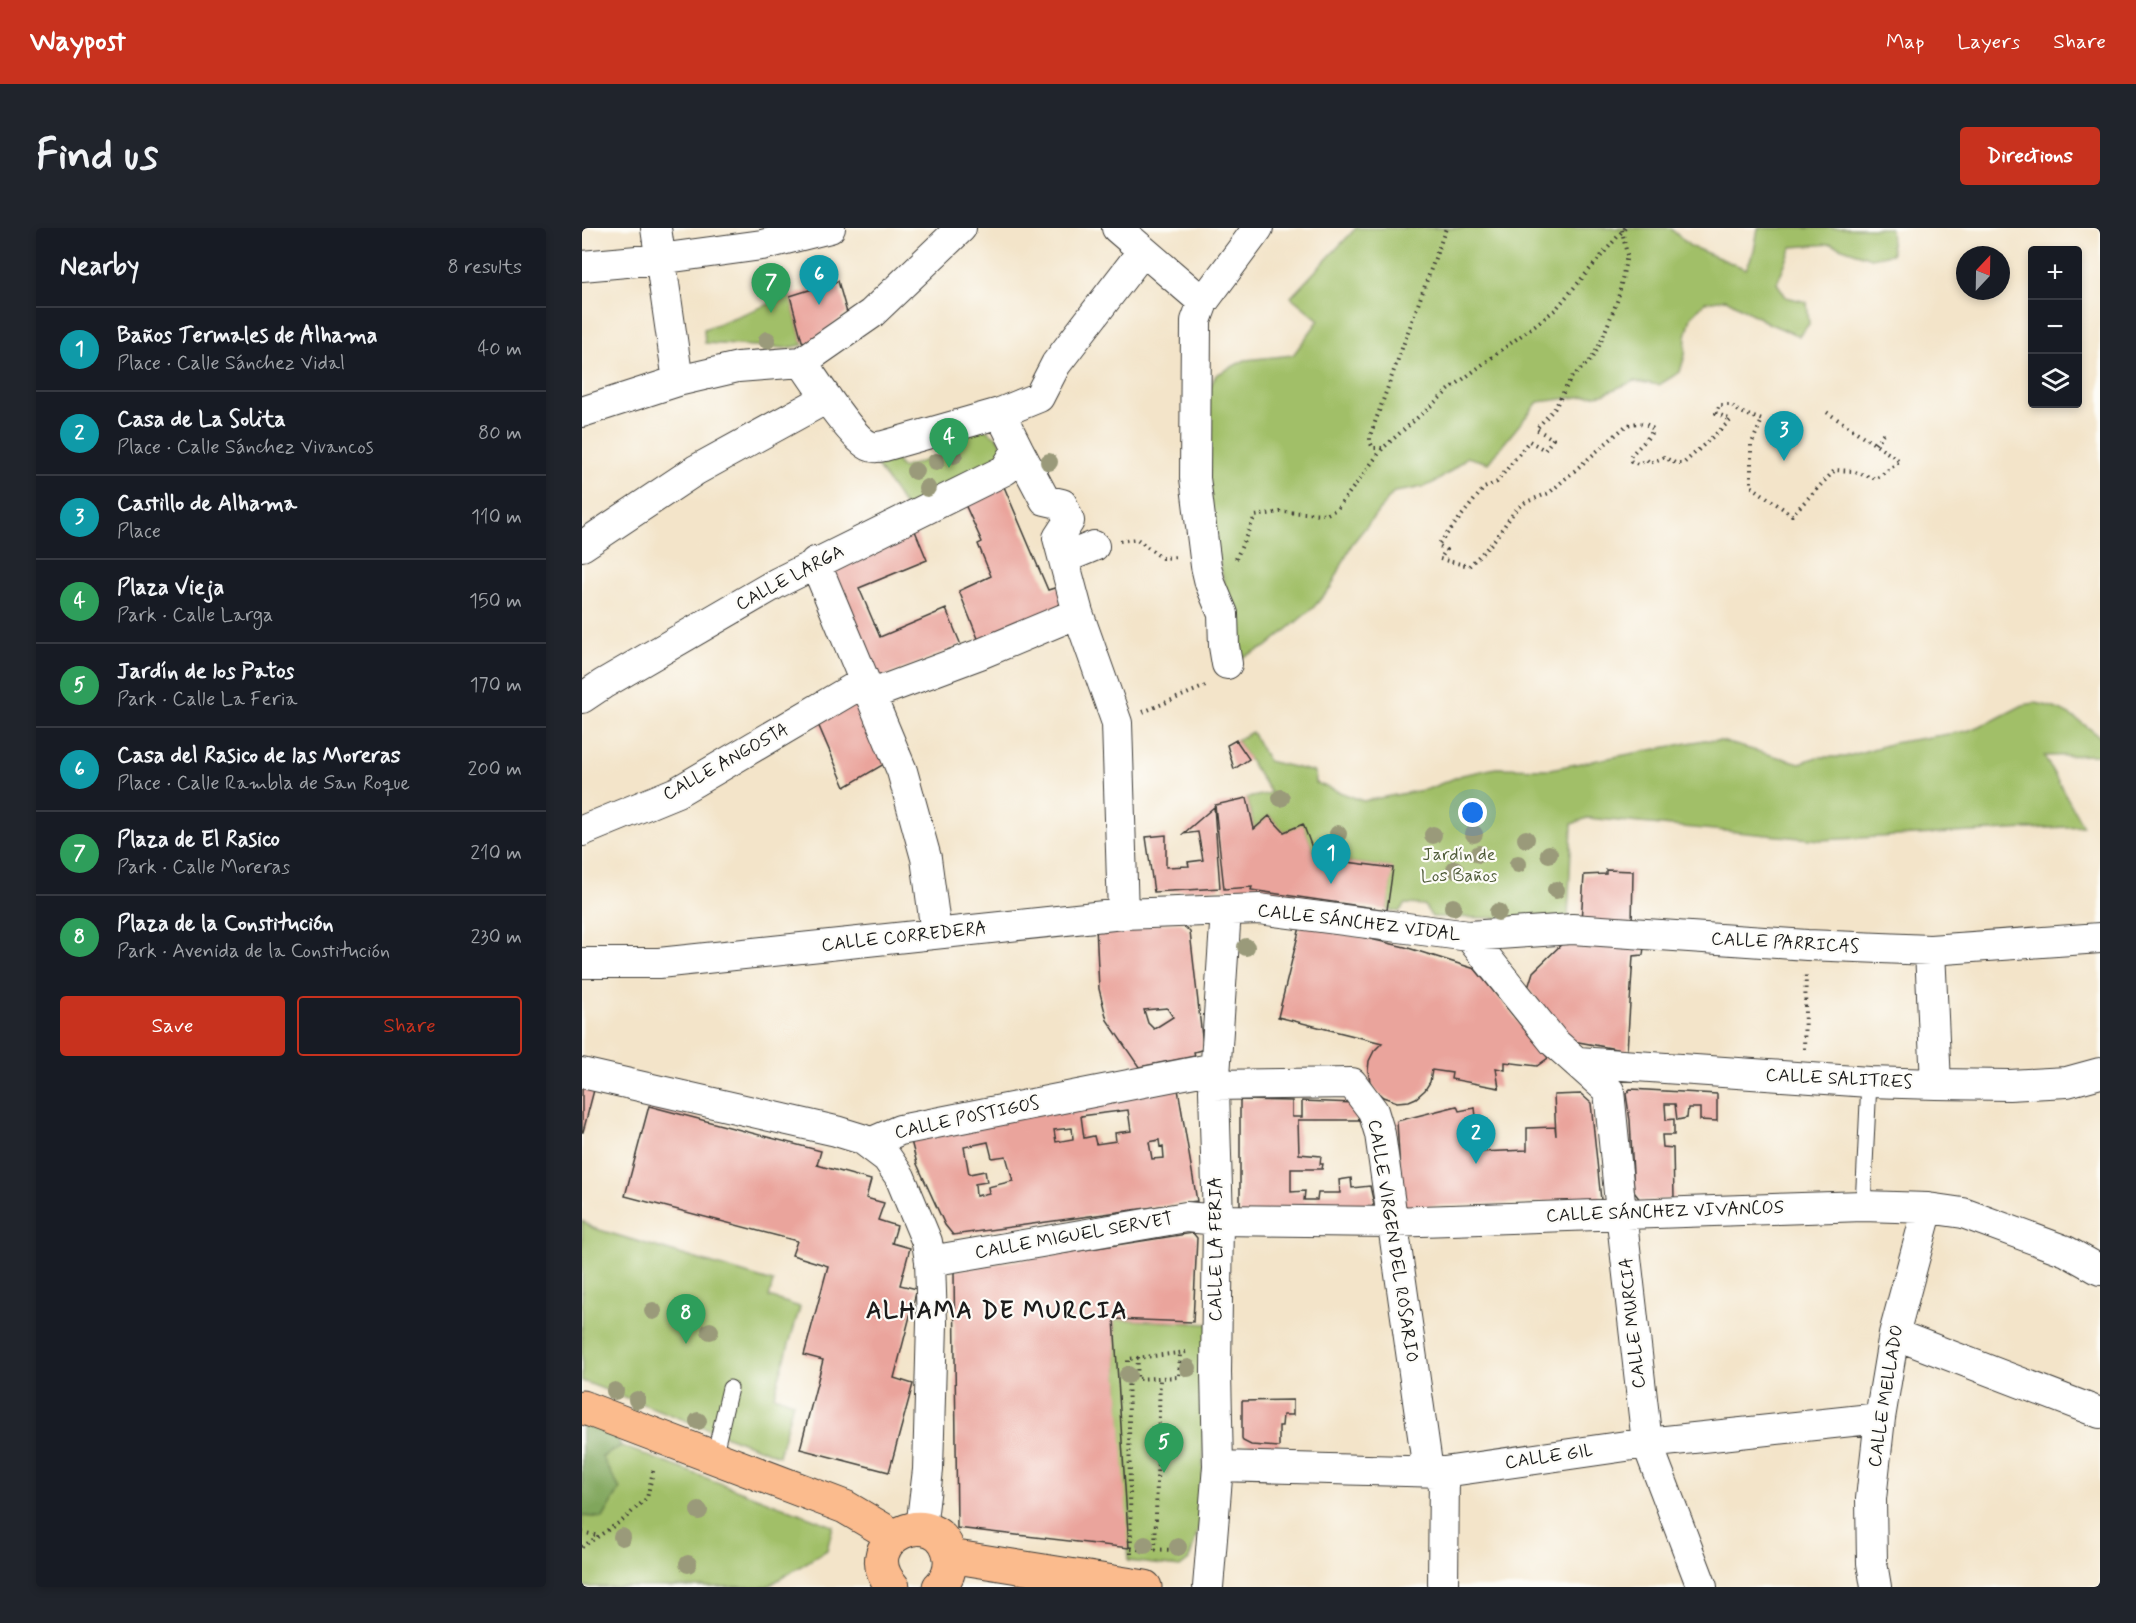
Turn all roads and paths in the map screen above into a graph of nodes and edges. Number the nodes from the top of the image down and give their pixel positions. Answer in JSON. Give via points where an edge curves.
{"nodes":[{"id":1,"x":656,"y":228,"type":"edge"},
{"id":2,"x":830,"y":228,"type":"edge"},
{"id":3,"x":961,"y":228,"type":"edge"},
{"id":4,"x":1116,"y":228,"type":"edge"},
{"id":5,"x":1446,"y":228,"type":"edge"},
{"id":6,"x":1624,"y":229,"type":"edge"},
{"id":7,"x":1250,"y":238,"type":"edge"},
{"id":8,"x":1142,"y":252,"type":"junction"},
{"id":9,"x":659,"y":259,"type":"junction"},
{"id":10,"x":582,"y":266,"type":"edge"},
{"id":11,"x":1203,"y":303,"type":"junction"},
{"id":12,"x":802,"y":363,"type":"junction"},
{"id":13,"x":678,"y":381,"type":"junction"},
{"id":14,"x":827,"y":398,"type":"junction"},
{"id":15,"x":1825,"y":411,"type":"dead end"},
{"id":16,"x":582,"y":412,"type":"edge"},
{"id":17,"x":1000,"y":413,"type":"junction"},
{"id":18,"x":1885,"y":431,"type":"dead end"},
{"id":19,"x":1875,"y":444,"type":"junction"},
{"id":20,"x":1383,"y":448,"type":"junction"},
{"id":21,"x":1011,"y":459,"type":"junction"},
{"id":22,"x":582,"y":546,"type":"edge"},
{"id":23,"x":1094,"y":546,"type":"joint"},
{"id":24,"x":815,"y":562,"type":"junction"},
{"id":25,"x":1206,"y":566,"type":"junction"},
{"id":26,"x":1068,"y":567,"type":"junction"},
{"id":27,"x":1078,"y":613,"type":"junction"},
{"id":28,"x":1227,"y":664,"type":"joint"},
{"id":29,"x":867,"y":689,"type":"junction"},
{"id":30,"x":582,"y":698,"type":"edge"},
{"id":31,"x":1118,"y":723,"type":"junction"},
{"id":32,"x":582,"y":831,"type":"edge"},
{"id":33,"x":1226,"y":910,"type":"junction"},
{"id":34,"x":1123,"y":914,"type":"junction"},
{"id":35,"x":936,"y":933,"type":"junction"},
{"id":36,"x":1470,"y":936,"type":"junction"},
{"id":37,"x":2100,"y":938,"type":"edge"},
{"id":38,"x":1930,"y":950,"type":"junction"},
{"id":39,"x":582,"y":963,"type":"edge"},
{"id":40,"x":1806,"y":976,"type":"dead end"},
{"id":41,"x":1578,"y":1062,"type":"junction"},
{"id":42,"x":582,"y":1073,"type":"edge"},
{"id":43,"x":2100,"y":1073,"type":"edge"},
{"id":44,"x":1215,"y":1077,"type":"junction"},
{"id":45,"x":1804,"y":1078,"type":"junction"},
{"id":46,"x":1869,"y":1082,"type":"junction"},
{"id":47,"x":1936,"y":1084,"type":"junction"},
{"id":48,"x":870,"y":1143,"type":"junction"},
{"id":49,"x":1863,"y":1206,"type":"junction"},
{"id":50,"x":1928,"y":1208,"type":"junction"},
{"id":51,"x":1621,"y":1213,"type":"junction"},
{"id":52,"x":1218,"y":1220,"type":"junction"},
{"id":53,"x":1391,"y":1222,"type":"junction"},
{"id":54,"x":930,"y":1261,"type":"junction"},
{"id":55,"x":2100,"y":1270,"type":"edge"},
{"id":56,"x":1894,"y":1334,"type":"junction"},
{"id":57,"x":1216,"y":1349,"type":"junction"},
{"id":58,"x":1180,"y":1353,"type":"junction"},
{"id":59,"x":1138,"y":1357,"type":"junction"},
{"id":60,"x":1160,"y":1378,"type":"junction"},
{"id":61,"x":730,"y":1388,"type":"dead end"},
{"id":62,"x":582,"y":1407,"type":"edge"},
{"id":63,"x":2100,"y":1413,"type":"edge"},
{"id":64,"x":1880,"y":1418,"type":"junction"},
{"id":65,"x":655,"y":1434,"type":"junction"},
{"id":66,"x":1647,"y":1443,"type":"junction"},
{"id":67,"x":714,"y":1457,"type":"junction"},
{"id":68,"x":1218,"y":1466,"type":"junction"},
{"id":69,"x":1436,"y":1472,"type":"junction"},
{"id":70,"x":582,"y":1532,"type":"edge"},
{"id":71,"x":907,"y":1532,"type":"junction"},
{"id":72,"x":599,"y":1536,"type":"junction"},
{"id":73,"x":582,"y":1547,"type":"edge"},
{"id":74,"x":1131,"y":1548,"type":"junction"},
{"id":75,"x":1155,"y":1550,"type":"junction"},
{"id":76,"x":1186,"y":1550,"type":"dead end"},
{"id":77,"x":944,"y":1576,"type":"edge"},
{"id":78,"x":1073,"y":1581,"type":"edge"},
{"id":79,"x":1137,"y":1586,"type":"edge"},
{"id":80,"x":892,"y":1587,"type":"edge"},
{"id":81,"x":1209,"y":1587,"type":"edge"},
{"id":82,"x":1443,"y":1587,"type":"edge"},
{"id":83,"x":1702,"y":1587,"type":"edge"},
{"id":84,"x":1876,"y":1587,"type":"edge"}],
"edges":[{"from":1,"to":9,"type":"street"},
{"from":2,"to":9,"type":"street","via":[[762,245]]},
{"from":3,"to":12,"type":"street","via":[[871,314]]},
{"from":4,"to":8,"type":"street"},
{"from":5,"to":20,"type":"path","via":[[1370,436],[1373,448]]},
{"from":6,"to":19,"type":"path","via":[[1627,255],[1618,298],[1600,344],[1536,429],[1553,439],[1545,450],[1529,441],[1497,482],[1484,488],[1438,545],[1446,550],[1440,559],[1469,566],[1492,543],[1517,508],[1549,493],[1627,425],[1639,422],[1653,429],[1630,457],[1631,461],[1650,463],[1664,456],[1683,463],[1731,420],[1716,413],[1719,405],[1731,405],[1762,420],[1751,445],[1751,486],[1792,515],[1835,470],[1876,478],[1900,461]]},
{"from":6,"to":20,"type":"path","via":[[1555,310],[1450,389]]},
{"from":7,"to":11,"type":"street"},
{"from":8,"to":11,"type":"street"},
{"from":8,"to":17,"type":"street","via":[[1056,364],[1039,397]]},
{"from":9,"to":10,"type":"street"},
{"from":9,"to":13,"type":"street"},
{"from":11,"to":25,"type":"street","via":[[1197,321],[1196,478]]},
{"from":12,"to":13,"type":"street","via":[[738,367]]},
{"from":12,"to":14,"type":"street"},
{"from":13,"to":16,"type":"street"},
{"from":14,"to":17,"type":"street","via":[[862,442],[871,447]]},
{"from":14,"to":22,"type":"street","via":[[696,470]]},
{"from":15,"to":19,"type":"path"},
{"from":17,"to":21,"type":"street"},
{"from":18,"to":19,"type":"path"},
{"from":20,"to":25,"type":"path","via":[[1337,509],[1327,514],[1280,512],[1255,516],[1235,561]]},
{"from":21,"to":24,"type":"street","name":"CALLE LARGA"},
{"from":21,"to":26,"type":"street","via":[[1045,500],[1062,504],[1069,521],[1058,538]]},
{"from":23,"to":25,"type":"path","via":[[1137,538],[1162,558],[1179,557]]},
{"from":23,"to":26,"type":"street"},
{"from":24,"to":29,"type":"street"},
{"from":24,"to":30,"type":"street","name":"CALLE LARGA"},
{"from":25,"to":28,"type":"street","via":[[1223,614]]},
{"from":26,"to":27,"type":"street"},
{"from":27,"to":29,"type":"street","name":"CALLE ANGOSTA","via":[[980,654]]},
{"from":27,"to":31,"type":"street"},
{"from":28,"to":31,"type":"path","via":[[1214,682]]},
{"from":29,"to":32,"type":"street","name":"CALLE ANGOSTA","via":[[677,792]]},
{"from":29,"to":35,"type":"street","via":[[902,771],[926,858]]},
{"from":31,"to":34,"type":"street"},
{"from":33,"to":34,"type":"street","name":"CALLE CORREDERA"},
{"from":33,"to":36,"type":"street","name":"CALLE SÁNCHEZ VIDAL","via":[[1259,909]]},
{"from":33,"to":44,"type":"street","name":"CALLE LA FERIA"},
{"from":34,"to":35,"type":"street","name":"CALLE CORREDERA"},
{"from":35,"to":39,"type":"street","name":"CALLE CORREDERA","via":[[659,963]]},
{"from":36,"to":38,"type":"street","name":"CALLE PARRICAS","via":[[1572,929]]},
{"from":36,"to":41,"type":"street","name":"CALLE SÁNCHEZ VIDAL","via":[[1554,1042]]},
{"from":37,"to":38,"type":"street","name":"CALLE PARRICAS"},
{"from":38,"to":47,"type":"street"},
{"from":40,"to":45,"type":"path"},
{"from":41,"to":45,"type":"street","name":"CALLE SALITRES"},
{"from":41,"to":51,"type":"street","name":"CALLE MURCIA","via":[[1609,1091]]},
{"from":42,"to":48,"type":"street","name":"CALLE POSTIGOS","via":[[836,1131]]},
{"from":43,"to":47,"type":"street","name":"CALLE SALITRES","via":[[2067,1082]]},
{"from":44,"to":48,"type":"street","name":"CALLE POSTIGOS","via":[[900,1130]]},
{"from":44,"to":52,"type":"street","name":"CALLE LA FERIA"},
{"from":44,"to":53,"type":"street","name":"CALLE VIRGEN DEL ROSARIO","via":[[1352,1083],[1373,1111],[1380,1134]]},
{"from":45,"to":46,"type":"street","name":"CALLE SALITRES"},
{"from":46,"to":47,"type":"street","name":"CALLE SALITRES"},
{"from":46,"to":49,"type":"lane"},
{"from":48,"to":54,"type":"street","via":[[887,1158],[900,1178],[927,1242]]},
{"from":49,"to":50,"type":"street","name":"CALLE SÁNCHEZ VIVANCOS"},
{"from":49,"to":51,"type":"street","name":"CALLE SÁNCHEZ VIVANCOS"},
{"from":50,"to":55,"type":"street","name":"CALLE SÁNCHEZ VIVANCOS","via":[[1963,1213],[2066,1251]]},
{"from":50,"to":56,"type":"street","name":"CALLE MELLADO"},
{"from":51,"to":53,"type":"street","name":"CALLE SÁNCHEZ VIVANCOS"},
{"from":51,"to":66,"type":"street","name":"CALLE MURCIA"},
{"from":52,"to":53,"type":"street","name":"CALLE SÁNCHEZ VIVANCOS"},
{"from":52,"to":54,"type":"street","name":"CALLE MIGUEL SERVET","via":[[1186,1217]]},
{"from":52,"to":57,"type":"street","name":"CALLE LA FERIA"},
{"from":53,"to":69,"type":"street","name":"CALLE VIRGEN DEL ROSARIO"},
{"from":54,"to":71,"type":"street","via":[[928,1470]]},
{"from":56,"to":63,"type":"street"},
{"from":56,"to":64,"type":"street","name":"CALLE MELLADO"},
{"from":57,"to":58,"type":"path"},
{"from":57,"to":68,"type":"street","name":"CALLE LA FERIA"},
{"from":58,"to":59,"type":"path"},
{"from":58,"to":60,"type":"path","via":[[1179,1377]]},
{"from":59,"to":60,"type":"path","via":[[1137,1379]]},
{"from":59,"to":74,"type":"path","via":[[1128,1359]]},
{"from":60,"to":75,"type":"path"},
{"from":61,"to":67,"type":"lane"},
{"from":62,"to":65,"type":"main road"},
{"from":64,"to":66,"type":"street","name":"CALLE GIL"},
{"from":64,"to":84,"type":"street","name":"CALLE MELLADO","via":[[1871,1499]]},
{"from":65,"to":67,"type":"main road"},
{"from":65,"to":72,"type":"path","via":[[647,1498]]},
{"from":66,"to":69,"type":"street","name":"CALLE GIL"},
{"from":66,"to":83,"type":"street","name":"CALLE MURCIA"},
{"from":67,"to":71,"type":"main road"},
{"from":68,"to":69,"type":"street","name":"CALLE GIL"},
{"from":68,"to":81,"type":"street","name":"CALLE LA FERIA"},
{"from":69,"to":82,"type":"street","name":"CALLE VIRGEN DEL ROSARIO"},
{"from":70,"to":72,"type":"path"},
{"from":71,"to":77,"type":"main road","via":[[936,1534],[943,1540]]},
{"from":71,"to":80,"type":"main road","via":[[886,1545],[883,1555],[882,1567]]},
{"from":72,"to":73,"type":"path"},
{"from":74,"to":75,"type":"path"},
{"from":74,"to":79,"type":"path"},
{"from":75,"to":76,"type":"path"},
{"from":77,"to":78,"type":"main road"},
{"from":78,"to":79,"type":"main road"}]}
